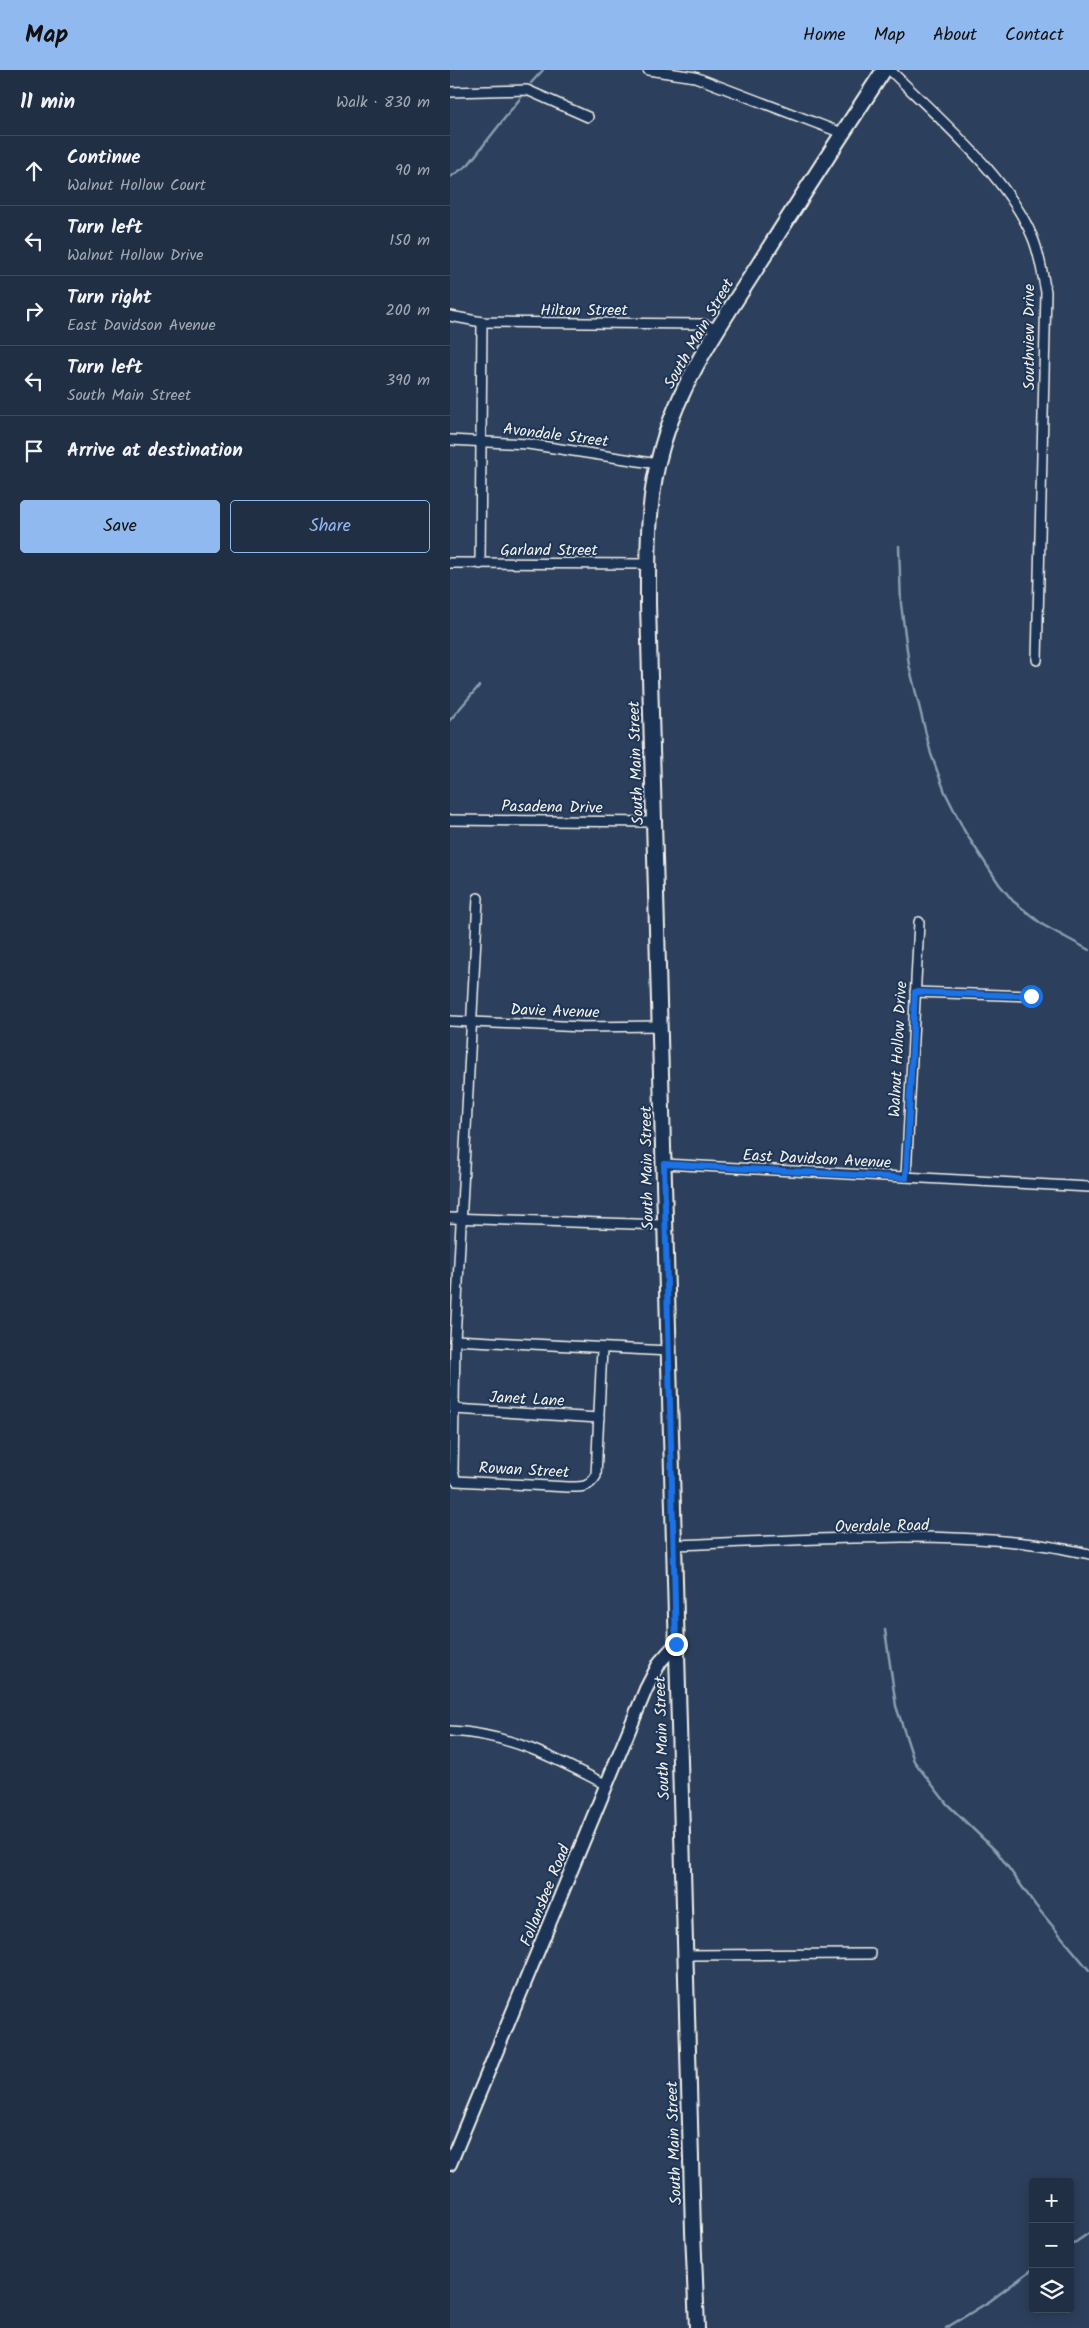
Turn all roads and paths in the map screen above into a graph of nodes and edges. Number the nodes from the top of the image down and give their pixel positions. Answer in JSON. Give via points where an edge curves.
{"nodes":[{"id":1,"x":648,"y":70,"type":"edge"},
{"id":2,"x":884,"y":70,"type":"edge"},
{"id":3,"x":890,"y":70,"type":"edge"},
{"id":4,"x":696,"y":74,"type":"edge"},
{"id":5,"x":450,"y":92,"type":"edge"},
{"id":6,"x":588,"y":117,"type":"dead end"},
{"id":7,"x":842,"y":133,"type":"junction"},
{"id":8,"x":450,"y":316,"type":"edge"},
{"id":9,"x":482,"y":322,"type":"junction"},
{"id":10,"x":717,"y":329,"type":"junction"},
{"id":11,"x":450,"y":440,"type":"edge"},
{"id":12,"x":480,"y":440,"type":"junction"},
{"id":13,"x":658,"y":464,"type":"junction"},
{"id":14,"x":450,"y":564,"type":"edge"},
{"id":15,"x":480,"y":564,"type":"junction"},
{"id":16,"x":648,"y":564,"type":"junction"},
{"id":17,"x":1037,"y":660,"type":"dead end"},
{"id":18,"x":450,"y":820,"type":"edge"},
{"id":19,"x":654,"y":822,"type":"junction"},
{"id":20,"x":478,"y":898,"type":"dead end"},
{"id":21,"x":919,"y":922,"type":"dead end"},
{"id":22,"x":915,"y":992,"type":"junction"},
{"id":23,"x":1031,"y":996,"type":"dead end"},
{"id":24,"x":450,"y":1021,"type":"edge"},
{"id":25,"x":473,"y":1022,"type":"junction"},
{"id":26,"x":660,"y":1026,"type":"junction"},
{"id":27,"x":664,"y":1164,"type":"junction"},
{"id":28,"x":906,"y":1178,"type":"junction"},
{"id":29,"x":1089,"y":1187,"type":"edge"},
{"id":30,"x":450,"y":1218,"type":"edge"},
{"id":31,"x":462,"y":1218,"type":"junction"},
{"id":32,"x":665,"y":1225,"type":"junction"},
{"id":33,"x":455,"y":1340,"type":"junction"},
{"id":34,"x":602,"y":1349,"type":"junction"},
{"id":35,"x":669,"y":1351,"type":"junction"},
{"id":36,"x":454,"y":1409,"type":"junction"},
{"id":37,"x":598,"y":1418,"type":"junction"},
{"id":38,"x":453,"y":1481,"type":"edge"},
{"id":39,"x":674,"y":1545,"type":"junction"},
{"id":40,"x":1089,"y":1554,"type":"edge"},
{"id":41,"x":676,"y":1644,"type":"junction"},
{"id":42,"x":450,"y":1731,"type":"edge"},
{"id":43,"x":607,"y":1785,"type":"junction"},
{"id":44,"x":872,"y":1954,"type":"dead end"},
{"id":45,"x":685,"y":1955,"type":"junction"},
{"id":46,"x":450,"y":2164,"type":"edge"},
{"id":47,"x":697,"y":2328,"type":"edge"}],
"edges":[{"from":1,"to":4,"type":"street"},
{"from":2,"to":7,"type":"main road","name":"South Main Street"},
{"from":3,"to":17,"type":"street","name":"Southview Drive","via":[[966,146],[1011,198],[1033,237],[1040,261],[1046,292]]},
{"from":4,"to":7,"type":"street"},
{"from":5,"to":6,"type":"street","via":[[527,90]]},
{"from":7,"to":10,"type":"main road","name":"South Main Street"},
{"from":8,"to":9,"type":"street","name":"Hilton Street"},
{"from":9,"to":10,"type":"street","name":"Hilton Street","via":[[702,324]]},
{"from":9,"to":12,"type":"street"},
{"from":10,"to":13,"type":"main road","name":"South Main Street","via":[[675,409]]},
{"from":11,"to":12,"type":"street","name":"Avondale Street"},
{"from":12,"to":13,"type":"street","name":"Avondale Street","via":[[596,453]]},
{"from":12,"to":15,"type":"street"},
{"from":13,"to":16,"type":"main road","name":"South Main Street","via":[[649,519]]},
{"from":14,"to":15,"type":"street","name":"Garland Street"},
{"from":15,"to":16,"type":"street","name":"Garland Street"},
{"from":16,"to":19,"type":"main road","name":"South Main Street"},
{"from":18,"to":19,"type":"street","name":"Pasadena Drive"},
{"from":19,"to":26,"type":"main road","name":"South Main Street"},
{"from":20,"to":25,"type":"street","name":"Rowan Street"},
{"from":21,"to":22,"type":"street","name":"Walnut Hollow Drive"},
{"from":22,"to":23,"type":"street"},
{"from":22,"to":28,"type":"street","name":"Walnut Hollow Drive"},
{"from":24,"to":25,"type":"street","name":"Davie Avenue"},
{"from":25,"to":26,"type":"street","name":"Davie Avenue","via":[[583,1027]]},
{"from":25,"to":31,"type":"street","name":"Rowan Street"},
{"from":26,"to":27,"type":"main road","name":"South Main Street"},
{"from":27,"to":28,"type":"street","name":"East Davidson Avenue"},
{"from":27,"to":32,"type":"main road","name":"South Main Street"},
{"from":28,"to":29,"type":"street","name":"East Davidson Avenue"},
{"from":30,"to":31,"type":"street"},
{"from":31,"to":32,"type":"street"},
{"from":31,"to":33,"type":"street","name":"Rowan Street"},
{"from":32,"to":35,"type":"main road","name":"South Main Street"},
{"from":33,"to":34,"type":"street"},
{"from":33,"to":36,"type":"street","name":"Rowan Street"},
{"from":34,"to":35,"type":"street"},
{"from":34,"to":37,"type":"street","name":"Rowan Street"},
{"from":35,"to":39,"type":"main road","name":"South Main Street"},
{"from":36,"to":37,"type":"street","name":"Janet Lane"},
{"from":36,"to":38,"type":"street","name":"Rowan Street"},
{"from":37,"to":38,"type":"street","name":"Rowan Street","via":[[596,1476],[592,1483],[585,1486]]},
{"from":39,"to":40,"type":"street","name":"Overdale Road","via":[[875,1538],[954,1539],[1033,1544]]},
{"from":39,"to":41,"type":"main road","name":"South Main Street"},
{"from":41,"to":43,"type":"street","name":"Follansbee Road","via":[[654,1672]]},
{"from":41,"to":45,"type":"main road","name":"South Main Street"},
{"from":42,"to":43,"type":"street","via":[[510,1739]]},
{"from":43,"to":46,"type":"street","name":"Follansbee Road"},
{"from":44,"to":45,"type":"street"},
{"from":45,"to":47,"type":"main road","name":"South Main Street"}]}
